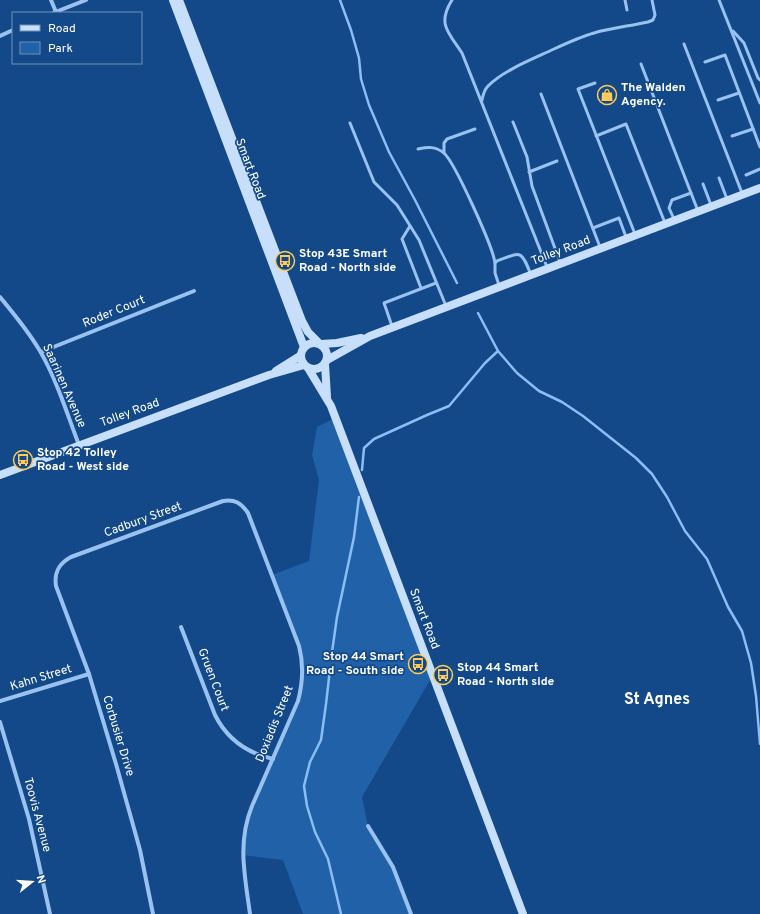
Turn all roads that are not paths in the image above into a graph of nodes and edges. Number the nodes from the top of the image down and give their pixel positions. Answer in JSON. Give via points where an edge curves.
{"nodes":[{"id":1,"x":51,"y":0,"type":"edge"},
{"id":2,"x":86,"y":0,"type":"edge"},
{"id":3,"x":173,"y":0,"type":"edge"},
{"id":4,"x":179,"y":0,"type":"edge"},
{"id":5,"x":452,"y":0,"type":"edge"},
{"id":6,"x":625,"y":0,"type":"edge"},
{"id":7,"x":652,"y":0,"type":"edge"},
{"id":8,"x":719,"y":0,"type":"edge"},
{"id":9,"x":626,"y":10,"type":"dead end"},
{"id":10,"x":55,"y":12,"type":"edge"},
{"id":11,"x":57,"y":12,"type":"edge"},
{"id":12,"x":731,"y":28,"type":"junction"},
{"id":13,"x":12,"y":30,"type":"edge"},
{"id":14,"x":0,"y":36,"type":"edge"},
{"id":15,"x":684,"y":44,"type":"dead end"},
{"id":16,"x":705,"y":62,"type":"dead end"},
{"id":17,"x":641,"y":64,"type":"dead end"},
{"id":18,"x":749,"y":75,"type":"junction"},
{"id":19,"x":760,"y":81,"type":"edge"},
{"id":20,"x":596,"y":83,"type":"dead end"},
{"id":21,"x":739,"y":92,"type":"junction"},
{"id":22,"x":541,"y":94,"type":"dead end"},
{"id":23,"x":718,"y":100,"type":"dead end"},
{"id":24,"x":482,"y":102,"type":"junction"},
{"id":25,"x":760,"y":103,"type":"edge"},
{"id":26,"x":513,"y":122,"type":"dead end"},
{"id":27,"x":350,"y":123,"type":"dead end"},
{"id":28,"x":475,"y":129,"type":"dead end"},
{"id":29,"x":753,"y":129,"type":"junction"},
{"id":30,"x":596,"y":136,"type":"junction"},
{"id":31,"x":732,"y":136,"type":"dead end"},
{"id":32,"x":760,"y":147,"type":"edge"},
{"id":33,"x":418,"y":150,"type":"dead end"},
{"id":34,"x":444,"y":153,"type":"junction"},
{"id":35,"x":557,"y":161,"type":"dead end"},
{"id":36,"x":760,"y":169,"type":"edge"},
{"id":37,"x":529,"y":172,"type":"junction"},
{"id":38,"x":746,"y":175,"type":"dead end"},
{"id":39,"x":719,"y":178,"type":"dead end"},
{"id":40,"x":703,"y":184,"type":"dead end"},
{"id":41,"x":760,"y":188,"type":"edge"},
{"id":42,"x":691,"y":193,"type":"junction"},
{"id":43,"x":743,"y":195,"type":"junction"},
{"id":44,"x":728,"y":201,"type":"junction"},
{"id":45,"x":712,"y":207,"type":"junction"},
{"id":46,"x":698,"y":212,"type":"junction"},
{"id":47,"x":674,"y":221,"type":"junction"},
{"id":48,"x":665,"y":224,"type":"junction"},
{"id":49,"x":410,"y":226,"type":"junction"},
{"id":50,"x":593,"y":228,"type":"junction"},
{"id":51,"x":635,"y":236,"type":"junction"},
{"id":52,"x":627,"y":239,"type":"junction"},
{"id":53,"x":600,"y":249,"type":"junction"},
{"id":54,"x":495,"y":263,"type":"junction"},
{"id":55,"x":561,"y":264,"type":"junction"},
{"id":56,"x":548,"y":269,"type":"junction"},
{"id":57,"x":532,"y":275,"type":"junction"},
{"id":58,"x":436,"y":283,"type":"junction"},
{"id":59,"x":500,"y":287,"type":"junction"},
{"id":60,"x":421,"y":288,"type":"junction"},
{"id":61,"x":194,"y":291,"type":"dead end"},
{"id":62,"x":0,"y":297,"type":"edge"},
{"id":63,"x":446,"y":307,"type":"junction"},
{"id":64,"x":393,"y":328,"type":"junction"},
{"id":65,"x":370,"y":336,"type":"junction"},
{"id":66,"x":319,"y":343,"type":"junction"},
{"id":67,"x":304,"y":347,"type":"junction"},
{"id":68,"x":41,"y":352,"type":"junction"},
{"id":69,"x":300,"y":356,"type":"junction"},
{"id":70,"x":326,"y":362,"type":"junction"},
{"id":71,"x":306,"y":367,"type":"junction"},
{"id":72,"x":269,"y":375,"type":"junction"},
{"id":73,"x":328,"y":400,"type":"junction"},
{"id":74,"x":79,"y":445,"type":"junction"},
{"id":75,"x":0,"y":475,"type":"edge"},
{"id":76,"x":238,"y":502,"type":"joint"},
{"id":77,"x":58,"y":568,"type":"joint"},
{"id":78,"x":181,"y":627,"type":"dead end"},
{"id":79,"x":89,"y":674,"type":"junction"},
{"id":80,"x":0,"y":701,"type":"edge"},
{"id":81,"x":0,"y":722,"type":"edge"},
{"id":82,"x":273,"y":759,"type":"junction"},
{"id":83,"x":368,"y":826,"type":"dead end"},
{"id":84,"x":50,"y":914,"type":"edge"},
{"id":85,"x":153,"y":914,"type":"edge"},
{"id":86,"x":250,"y":914,"type":"edge"},
{"id":87,"x":411,"y":914,"type":"edge"},
{"id":88,"x":523,"y":914,"type":"edge"}],
"edges":[{"from":1,"to":10,"type":"street"},
{"from":2,"to":11,"type":"street"},
{"from":3,"to":67,"type":"main road","name":"Smart Road"},
{"from":4,"to":66,"type":"main road","name":"Smart Road","via":[[302,321]]},
{"from":5,"to":24,"type":"lane","via":[[446,10],[445,27],[462,53]]},
{"from":6,"to":9,"type":"lane"},
{"from":7,"to":24,"type":"lane","via":[[655,15],[653,20],[595,32],[532,59],[487,87]]},
{"from":8,"to":12,"type":"lane"},
{"from":12,"to":18,"type":"lane"},
{"from":12,"to":19,"type":"lane","via":[[744,43]]},
{"from":13,"to":14,"type":"street"},
{"from":15,"to":43,"type":"lane"},
{"from":16,"to":21,"type":"lane","via":[[725,55]]},
{"from":17,"to":42,"type":"lane"},
{"from":18,"to":19,"type":"lane"},
{"from":18,"to":25,"type":"lane"},
{"from":20,"to":30,"type":"lane","via":[[578,89]]},
{"from":21,"to":23,"type":"lane"},
{"from":21,"to":29,"type":"lane"},
{"from":22,"to":50,"type":"lane"},
{"from":24,"to":56,"type":"lane"},
{"from":26,"to":37,"type":"lane"},
{"from":27,"to":49,"type":"lane","via":[[374,182],[397,205]]},
{"from":28,"to":34,"type":"lane","via":[[447,139],[444,143]]},
{"from":29,"to":31,"type":"lane"},
{"from":29,"to":32,"type":"lane"},
{"from":30,"to":48,"type":"lane","via":[[626,124]]},
{"from":30,"to":51,"type":"lane"},
{"from":33,"to":34,"type":"lane","via":[[430,146]]},
{"from":34,"to":54,"type":"lane","via":[[452,163],[478,217]]},
{"from":35,"to":37,"type":"lane"},
{"from":36,"to":38,"type":"lane"},
{"from":37,"to":55,"type":"lane"},
{"from":39,"to":44,"type":"lane"},
{"from":40,"to":45,"type":"lane"},
{"from":41,"to":43,"type":"main road","name":"Tolley Road"},
{"from":42,"to":46,"type":"lane"},
{"from":42,"to":47,"type":"lane","via":[[672,200],[669,208]]},
{"from":43,"to":44,"type":"main road","name":"Tolley Road"},
{"from":44,"to":45,"type":"main road","name":"Tolley Road"},
{"from":45,"to":46,"type":"main road","name":"Tolley Road"},
{"from":46,"to":47,"type":"main road","name":"Tolley Road"},
{"from":47,"to":48,"type":"main road","name":"Tolley Road"},
{"from":48,"to":51,"type":"main road","name":"Tolley Road"},
{"from":49,"to":58,"type":"lane","via":[[419,240]]},
{"from":49,"to":60,"type":"lane","via":[[402,239]]},
{"from":50,"to":52,"type":"lane","via":[[619,218]]},
{"from":50,"to":53,"type":"lane"},
{"from":51,"to":52,"type":"main road","name":"Tolley Road"},
{"from":52,"to":53,"type":"main road","name":"Tolley Road"},
{"from":53,"to":55,"type":"main road","name":"Tolley Road"},
{"from":54,"to":57,"type":"lane","via":[[520,254],[526,260]]},
{"from":54,"to":59,"type":"lane","via":[[495,273]]},
{"from":55,"to":56,"type":"main road","name":"Tolley Road"},
{"from":56,"to":57,"type":"main road","name":"Tolley Road"},
{"from":57,"to":59,"type":"main road","name":"Tolley Road"},
{"from":58,"to":60,"type":"lane"},
{"from":58,"to":63,"type":"lane"},
{"from":59,"to":63,"type":"main road","name":"Tolley Road"},
{"from":60,"to":64,"type":"lane","via":[[384,303]]},
{"from":61,"to":68,"type":"street","name":"Roder Court"},
{"from":62,"to":68,"type":"street","name":"Saarinen Avenue","via":[[21,321]]},
{"from":63,"to":64,"type":"main road","name":"Tolley Road"},
{"from":64,"to":65,"type":"main road","name":"Tolley Road"},
{"from":65,"to":66,"type":"main road","name":"Tolley Road","via":[[337,343]]},
{"from":65,"to":70,"type":"main road","name":"Tolley Road"},
{"from":66,"to":67,"type":"main road","via":[[312,342]]},
{"from":66,"to":70,"type":"main road","via":[[327,351]]},
{"from":67,"to":69,"type":"main road"},
{"from":68,"to":74,"type":"street","name":"Saarinen Avenue"},
{"from":69,"to":71,"type":"main road"},
{"from":69,"to":72,"type":"main road","name":"Tolley Road"},
{"from":70,"to":71,"type":"main road","via":[[321,368]]},
{"from":70,"to":73,"type":"main road","name":"Smart Road"},
{"from":71,"to":72,"type":"main road","name":"Tolley Road"},
{"from":71,"to":73,"type":"main road","name":"Smart Road"},
{"from":72,"to":74,"type":"main road","name":"Tolley Road"},
{"from":73,"to":88,"type":"main road","name":"Smart Road"},
{"from":74,"to":75,"type":"main road","name":"Tolley Road"},
{"from":76,"to":77,"type":"street","name":"Cadbury Street","via":[[223,501],[70,557]]},
{"from":76,"to":82,"type":"street","name":"Doxiadis Street","via":[[248,513],[301,656],[301,691]]},
{"from":77,"to":79,"type":"street","name":"Corbusier Drive","via":[[56,586]]},
{"from":78,"to":82,"type":"street","name":"Gruen Court","via":[[219,722],[244,748]]},
{"from":79,"to":80,"type":"street","name":"Kahn Street"},
{"from":79,"to":85,"type":"street","name":"Corbusier Drive","via":[[140,850]]},
{"from":81,"to":84,"type":"street","name":"Toovis Avenue","via":[[29,819]]},
{"from":82,"to":86,"type":"street","name":"Doxiadis Street","via":[[252,806],[244,833],[243,855]]},
{"from":83,"to":87,"type":"street","via":[[393,867]]}]}
